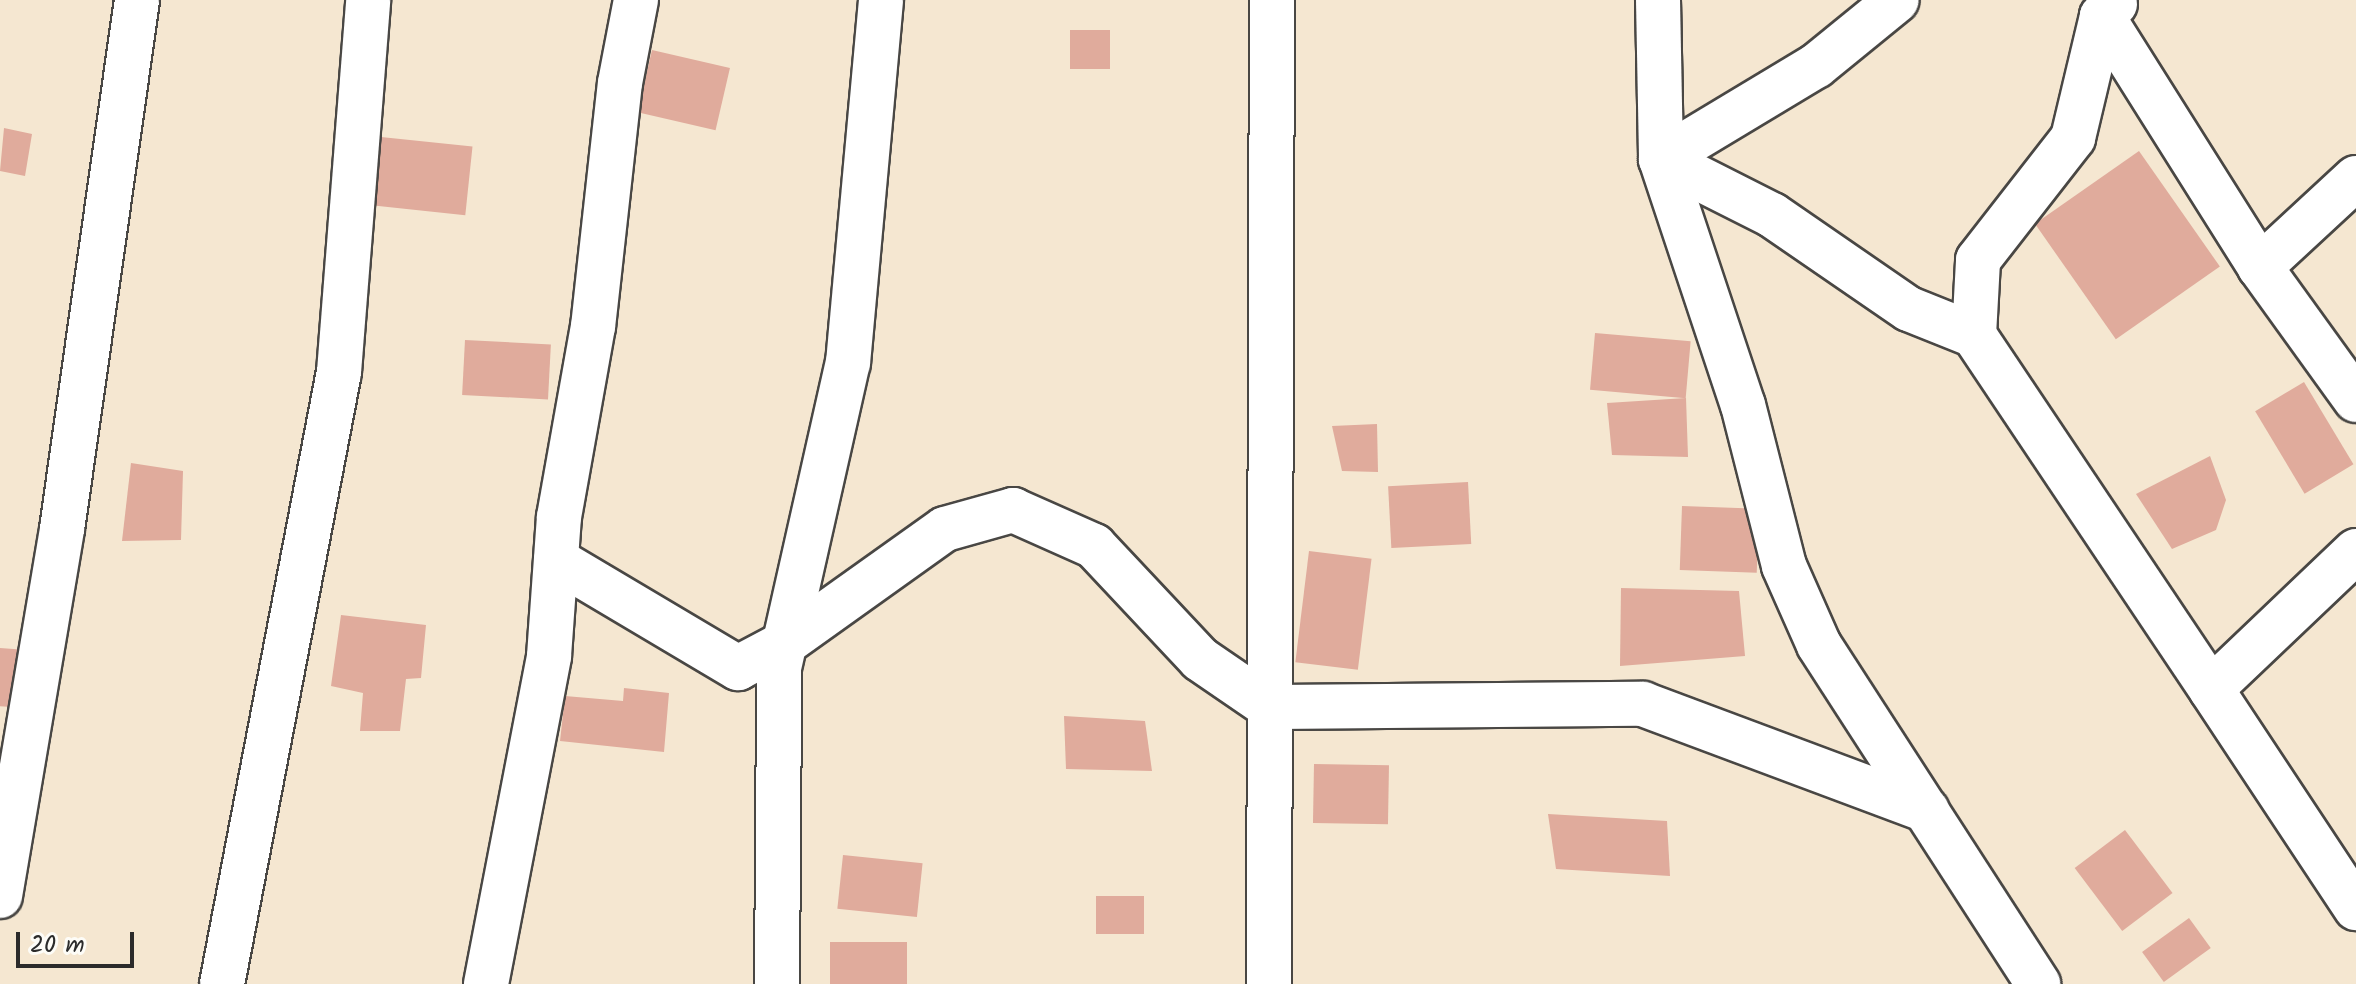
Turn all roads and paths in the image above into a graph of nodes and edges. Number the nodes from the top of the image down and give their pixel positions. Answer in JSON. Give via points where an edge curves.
{"nodes":[{"id":1,"x":137,"y":0,"type":"edge"},
{"id":2,"x":368,"y":0,"type":"edge"},
{"id":3,"x":636,"y":0,"type":"edge"},
{"id":4,"x":881,"y":0,"type":"edge"},
{"id":5,"x":1272,"y":0,"type":"edge"},
{"id":6,"x":1658,"y":0,"type":"edge"},
{"id":7,"x":1897,"y":0,"type":"edge"},
{"id":8,"x":2111,"y":8,"type":"edge"},
{"id":9,"x":1661,"y":159,"type":"junction"},
{"id":10,"x":2356,"y":178,"type":"edge"},
{"id":11,"x":2260,"y":267,"type":"junction"},
{"id":12,"x":1974,"y":335,"type":"junction"},
{"id":13,"x":2356,"y":400,"type":"edge"},
{"id":14,"x":2356,"y":551,"type":"edge"},
{"id":15,"x":556,"y":560,"type":"junction"},
{"id":16,"x":785,"y":643,"type":"junction"},
{"id":17,"x":2211,"y":689,"type":"junction"},
{"id":18,"x":1270,"y":707,"type":"junction"},
{"id":19,"x":1927,"y":810,"type":"junction"},
{"id":20,"x":0,"y":896,"type":"edge"},
{"id":21,"x":2356,"y":908,"type":"edge"},
{"id":22,"x":222,"y":984,"type":"edge"},
{"id":23,"x":486,"y":984,"type":"edge"},
{"id":24,"x":777,"y":984,"type":"edge"},
{"id":25,"x":1269,"y":984,"type":"edge"},
{"id":26,"x":2038,"y":984,"type":"edge"}],
"edges":[{"from":1,"to":20,"type":"street","via":[[62,529]]},
{"from":2,"to":22,"type":"street","via":[[339,372]]},
{"from":3,"to":15,"type":"street","via":[[620,83],[593,327]]},
{"from":4,"to":16,"type":"street","via":[[848,363]]},
{"from":5,"to":18,"type":"street"},
{"from":6,"to":9,"type":"street"},
{"from":7,"to":9,"type":"street","via":[[1816,66]]},
{"from":8,"to":11,"type":"street"},
{"from":8,"to":12,"type":"street","via":[[2073,138],[1978,260]]},
{"from":9,"to":12,"type":"street","via":[[1772,215],[1909,309]]},
{"from":9,"to":19,"type":"street","via":[[1734,377],[1784,566],[1819,645]]},
{"from":10,"to":11,"type":"street"},
{"from":11,"to":13,"type":"street"},
{"from":12,"to":17,"type":"street"},
{"from":14,"to":17,"type":"street"},
{"from":15,"to":16,"type":"street","via":[[738,668]]},
{"from":15,"to":23,"type":"street","via":[[549,656]]},
{"from":16,"to":18,"type":"street","via":[[945,529],[1013,510],[1094,546],[1200,659]]},
{"from":16,"to":24,"type":"street","via":[[779,668]]},
{"from":17,"to":21,"type":"street"},
{"from":18,"to":19,"type":"street","via":[[1643,704]]},
{"from":18,"to":25,"type":"street"},
{"from":19,"to":26,"type":"street"}]}
